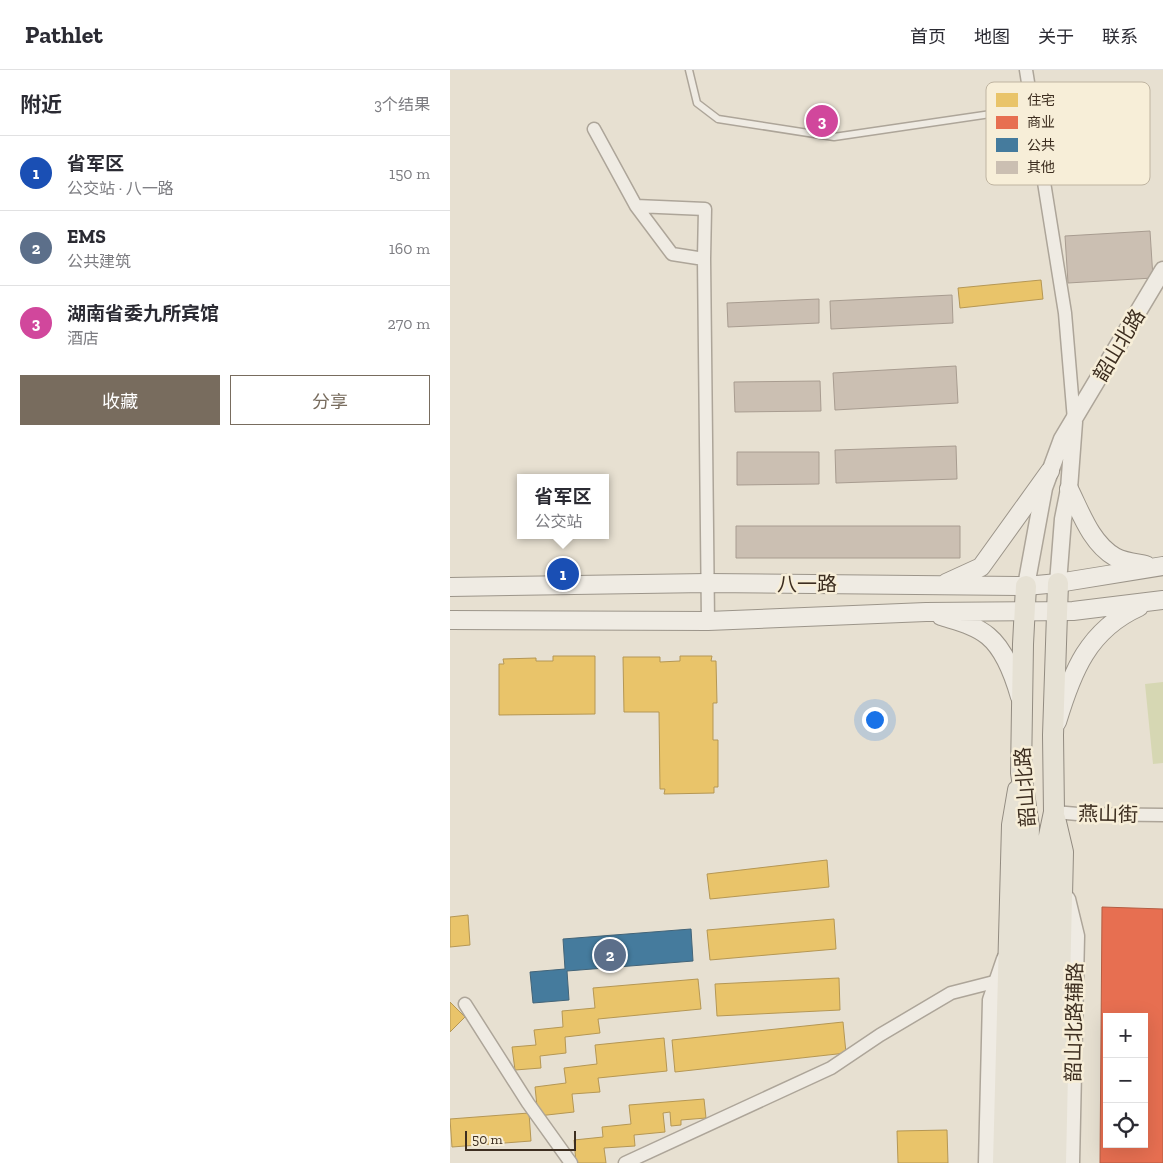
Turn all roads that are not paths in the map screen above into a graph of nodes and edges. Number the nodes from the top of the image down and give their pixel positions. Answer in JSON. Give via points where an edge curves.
{"nodes":[{"id":1,"x":689,"y":70,"type":"edge"},
{"id":2,"x":986,"y":115,"type":"edge"},
{"id":3,"x":594,"y":129,"type":"dead end"},
{"id":4,"x":1044,"y":185,"type":"edge"},
{"id":5,"x":636,"y":206,"type":"junction"},
{"id":6,"x":704,"y":259,"type":"junction"},
{"id":7,"x":1163,"y":270,"type":"edge"},
{"id":8,"x":1074,"y":420,"type":"junction"},
{"id":9,"x":1050,"y":471,"type":"junction"},
{"id":10,"x":1069,"y":489,"type":"junction"},
{"id":11,"x":1158,"y":567,"type":"edge"},
{"id":12,"x":1058,"y":583,"type":"junction"},
{"id":13,"x":707,"y":584,"type":"junction"},
{"id":14,"x":941,"y":586,"type":"junction"},
{"id":15,"x":1026,"y":586,"type":"junction"},
{"id":16,"x":450,"y":587,"type":"edge"},
{"id":17,"x":1159,"y":601,"type":"edge"},
{"id":18,"x":1025,"y":611,"type":"junction"},
{"id":19,"x":1057,"y":611,"type":"junction"},
{"id":20,"x":926,"y":612,"type":"junction"},
{"id":21,"x":450,"y":620,"type":"edge"},
{"id":22,"x":708,"y":621,"type":"junction"},
{"id":23,"x":1022,"y":705,"type":"junction"},
{"id":24,"x":1054,"y":735,"type":"junction"},
{"id":25,"x":1021,"y":773,"type":"junction"},
{"id":26,"x":1054,"y":812,"type":"junction"},
{"id":27,"x":1163,"y":815,"type":"edge"},
{"id":28,"x":1062,"y":882,"type":"junction"},
{"id":29,"x":1008,"y":950,"type":"junction"},
{"id":30,"x":998,"y":981,"type":"junction"},
{"id":31,"x":465,"y":1004,"type":"dead end"},
{"id":32,"x":571,"y":1163,"type":"edge"},
{"id":33,"x":625,"y":1163,"type":"edge"},
{"id":34,"x":987,"y":1163,"type":"edge"},
{"id":35,"x":1003,"y":1163,"type":"edge"},
{"id":36,"x":1021,"y":1163,"type":"edge"},
{"id":37,"x":1038,"y":1163,"type":"edge"},
{"id":38,"x":1056,"y":1163,"type":"edge"},
{"id":39,"x":1070,"y":1163,"type":"edge"}],
"edges":[{"from":1,"to":2,"type":"lane","via":[[697,103],[718,119],[834,137]]},
{"from":3,"to":5,"type":"street"},
{"from":4,"to":8,"type":"street","via":[[1065,313]]},
{"from":5,"to":6,"type":"street","via":[[672,254]]},
{"from":5,"to":6,"type":"street","via":[[705,209]]},
{"from":6,"to":13,"type":"street"},
{"from":7,"to":8,"type":"street","name":"韶山北路"},
{"from":8,"to":9,"type":"street","name":"韶山北路","via":[[1062,439]]},
{"from":8,"to":10,"type":"street","name":"韶山北路"},
{"from":9,"to":14,"type":"main road","via":[[981,567]]},
{"from":9,"to":15,"type":"street","name":"韶山北路"},
{"from":10,"to":11,"type":"main road","via":[[1092,536],[1103,547],[1116,558]]},
{"from":10,"to":12,"type":"street","name":"韶山北路"},
{"from":11,"to":12,"type":"main road","name":"八一路"},
{"from":12,"to":15,"type":"main road","name":"八一路"},
{"from":12,"to":19,"type":"main road","name":"韶山北路"},
{"from":13,"to":14,"type":"main road","name":"八一路"},
{"from":13,"to":16,"type":"main road","name":"八一路"},
{"from":13,"to":22,"type":"street"},
{"from":14,"to":15,"type":"main road","name":"八一路"},
{"from":15,"to":18,"type":"main road","name":"韶山北路"},
{"from":17,"to":19,"type":"main road","name":"八一路"},
{"from":17,"to":24,"type":"main road","via":[[1137,608],[1108,625],[1085,653],[1071,680]]},
{"from":18,"to":19,"type":"main road","name":"八一路"},
{"from":18,"to":20,"type":"main road","name":"八一路"},
{"from":18,"to":23,"type":"main road","name":"韶山北路"},
{"from":19,"to":24,"type":"main road","name":"韶山北路"},
{"from":20,"to":22,"type":"main road","name":"八一路"},
{"from":20,"to":23,"type":"main road","via":[[970,626],[988,636],[998,646],[1010,670]]},
{"from":21,"to":22,"type":"main road","name":"八一路"},
{"from":23,"to":25,"type":"main road","name":"韶山北路"},
{"from":24,"to":26,"type":"main road","name":"韶山北路"},
{"from":25,"to":29,"type":"main road","via":[[1012,825]]},
{"from":25,"to":36,"type":"main road","name":"韶山北路","via":[[1029,827]]},
{"from":26,"to":27,"type":"street","name":"燕山街"},
{"from":26,"to":28,"type":"main road","via":[[1063,852]]},
{"from":26,"to":37,"type":"main road","name":"韶山北路","via":[[1046,850]]},
{"from":28,"to":38,"type":"main road"},
{"from":28,"to":39,"type":"street","name":"韶山北路辅路","via":[[1076,936]]},
{"from":29,"to":30,"type":"street"},
{"from":29,"to":35,"type":"main road"},
{"from":30,"to":33,"type":"street","via":[[951,993],[831,1068]]},
{"from":30,"to":34,"type":"street","via":[[991,1000]]},
{"from":31,"to":32,"type":"street"}]}
